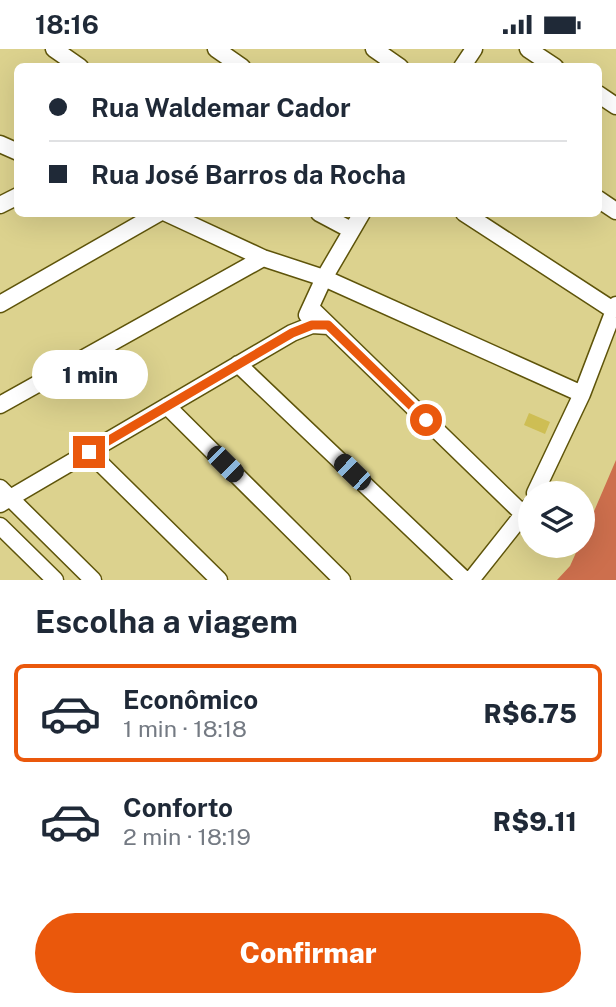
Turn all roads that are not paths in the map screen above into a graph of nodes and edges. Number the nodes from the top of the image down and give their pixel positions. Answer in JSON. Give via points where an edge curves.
{"nodes":[{"id":1,"x":54,"y":49,"type":"edge"},
{"id":2,"x":216,"y":49,"type":"edge"},
{"id":3,"x":374,"y":49,"type":"edge"},
{"id":4,"x":528,"y":49,"type":"edge"},
{"id":5,"x":74,"y":63,"type":"edge"},
{"id":6,"x":236,"y":63,"type":"edge"},
{"id":7,"x":395,"y":63,"type":"edge"},
{"id":8,"x":549,"y":63,"type":"edge"},
{"id":9,"x":152,"y":217,"type":"edge"},
{"id":10,"x":175,"y":217,"type":"edge"},
{"id":11,"x":327,"y":217,"type":"edge"},
{"id":12,"x":359,"y":217,"type":"edge"},
{"id":13,"x":470,"y":217,"type":"edge"},
{"id":14,"x":351,"y":230,"type":"junction"},
{"id":15,"x":263,"y":258,"type":"junction"},
{"id":16,"x":324,"y":278,"type":"junction"},
{"id":17,"x":0,"y":305,"type":"edge"},
{"id":18,"x":615,"y":307,"type":"edge"},
{"id":19,"x":312,"y":309,"type":"junction"},
{"id":20,"x":328,"y":325,"type":"junction"},
{"id":21,"x":292,"y":333,"type":"junction"},
{"id":22,"x":239,"y":364,"type":"junction"},
{"id":23,"x":582,"y":394,"type":"junction"},
{"id":24,"x":0,"y":405,"type":"edge"},
{"id":25,"x":167,"y":406,"type":"junction"},
{"id":26,"x":89,"y":452,"type":"junction"},
{"id":27,"x":540,"y":481,"type":"edge"},
{"id":28,"x":3,"y":497,"type":"edge"},
{"id":29,"x":518,"y":501,"type":"edge"},
{"id":30,"x":518,"y":520,"type":"edge"},
{"id":31,"x":0,"y":526,"type":"edge"},
{"id":32,"x":55,"y":580,"type":"edge"},
{"id":33,"x":93,"y":580,"type":"edge"},
{"id":34,"x":219,"y":580,"type":"edge"},
{"id":35,"x":342,"y":580,"type":"edge"},
{"id":36,"x":465,"y":580,"type":"edge"},
{"id":37,"x":471,"y":580,"type":"edge"}],
"edges":[{"from":1,"to":5,"type":"street"},
{"from":2,"to":6,"type":"street"},
{"from":3,"to":7,"type":"street"},
{"from":4,"to":8,"type":"street"},
{"from":9,"to":17,"type":"street"},
{"from":10,"to":15,"type":"street"},
{"from":11,"to":14,"type":"street"},
{"from":12,"to":14,"type":"street"},
{"from":13,"to":18,"type":"street"},
{"from":14,"to":16,"type":"street"},
{"from":15,"to":16,"type":"street"},
{"from":15,"to":24,"type":"street"},
{"from":16,"to":19,"type":"street"},
{"from":16,"to":23,"type":"street"},
{"from":18,"to":23,"type":"street"},
{"from":19,"to":20,"type":"street"},
{"from":19,"to":21,"type":"street"},
{"from":20,"to":21,"type":"street"},
{"from":20,"to":29,"type":"street"},
{"from":21,"to":22,"type":"street"},
{"from":22,"to":25,"type":"street"},
{"from":22,"to":36,"type":"street"},
{"from":23,"to":27,"type":"street"},
{"from":25,"to":26,"type":"street"},
{"from":25,"to":35,"type":"street"},
{"from":26,"to":28,"type":"street"},
{"from":26,"to":34,"type":"street"},
{"from":28,"to":33,"type":"street"},
{"from":30,"to":37,"type":"street"},
{"from":31,"to":32,"type":"street"}]}
